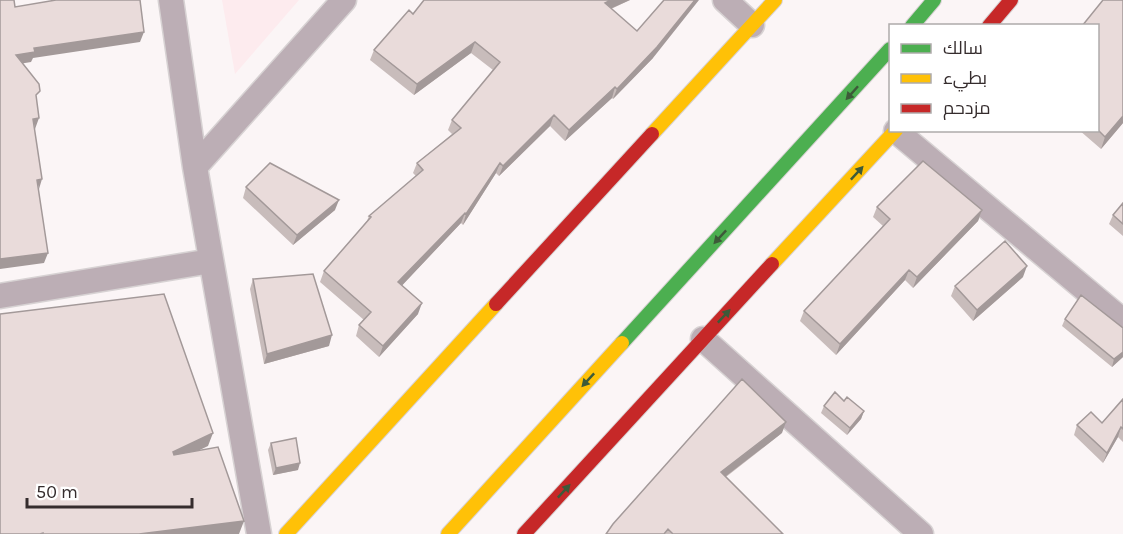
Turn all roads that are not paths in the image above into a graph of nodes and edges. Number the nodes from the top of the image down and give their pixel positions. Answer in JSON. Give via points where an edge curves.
{"nodes":[{"id":1,"x":171,"y":0,"type":"edge"},
{"id":2,"x":344,"y":0,"type":"edge"},
{"id":3,"x":725,"y":0,"type":"edge"},
{"id":4,"x":775,"y":0,"type":"edge"},
{"id":5,"x":934,"y":0,"type":"edge"},
{"id":6,"x":1011,"y":0,"type":"edge"},
{"id":7,"x":914,"y":24,"type":"edge"},
{"id":8,"x":990,"y":24,"type":"edge"},
{"id":9,"x":752,"y":25,"type":"junction"},
{"id":10,"x":889,"y":51,"type":"edge"},
{"id":11,"x":895,"y":132,"type":"edge"},
{"id":12,"x":897,"y":132,"type":"edge"},
{"id":13,"x":195,"y":167,"type":"junction"},
{"id":14,"x":211,"y":261,"type":"junction"},
{"id":15,"x":0,"y":296,"type":"edge"},
{"id":16,"x":1123,"y":321,"type":"edge"},
{"id":17,"x":703,"y":339,"type":"junction"},
{"id":18,"x":259,"y":534,"type":"edge"},
{"id":19,"x":286,"y":534,"type":"edge"},
{"id":20,"x":448,"y":534,"type":"edge"},
{"id":21,"x":524,"y":534,"type":"edge"},
{"id":22,"x":921,"y":534,"type":"edge"}],
"edges":[{"from":1,"to":13,"type":"street"},
{"from":2,"to":13,"type":"street"},
{"from":3,"to":9,"type":"street"},
{"from":4,"to":9,"type":"main road"},
{"from":5,"to":7,"type":"main road"},
{"from":6,"to":8,"type":"main road"},
{"from":9,"to":19,"type":"main road"},
{"from":10,"to":20,"type":"main road","one_way":true},
{"from":17,"to":11,"type":"main road","one_way":true},
{"from":12,"to":16,"type":"street"},
{"from":13,"to":14,"type":"street"},
{"from":14,"to":15,"type":"street"},
{"from":14,"to":18,"type":"street"},
{"from":21,"to":17,"type":"main road","one_way":true},
{"from":17,"to":22,"type":"street"}]}
